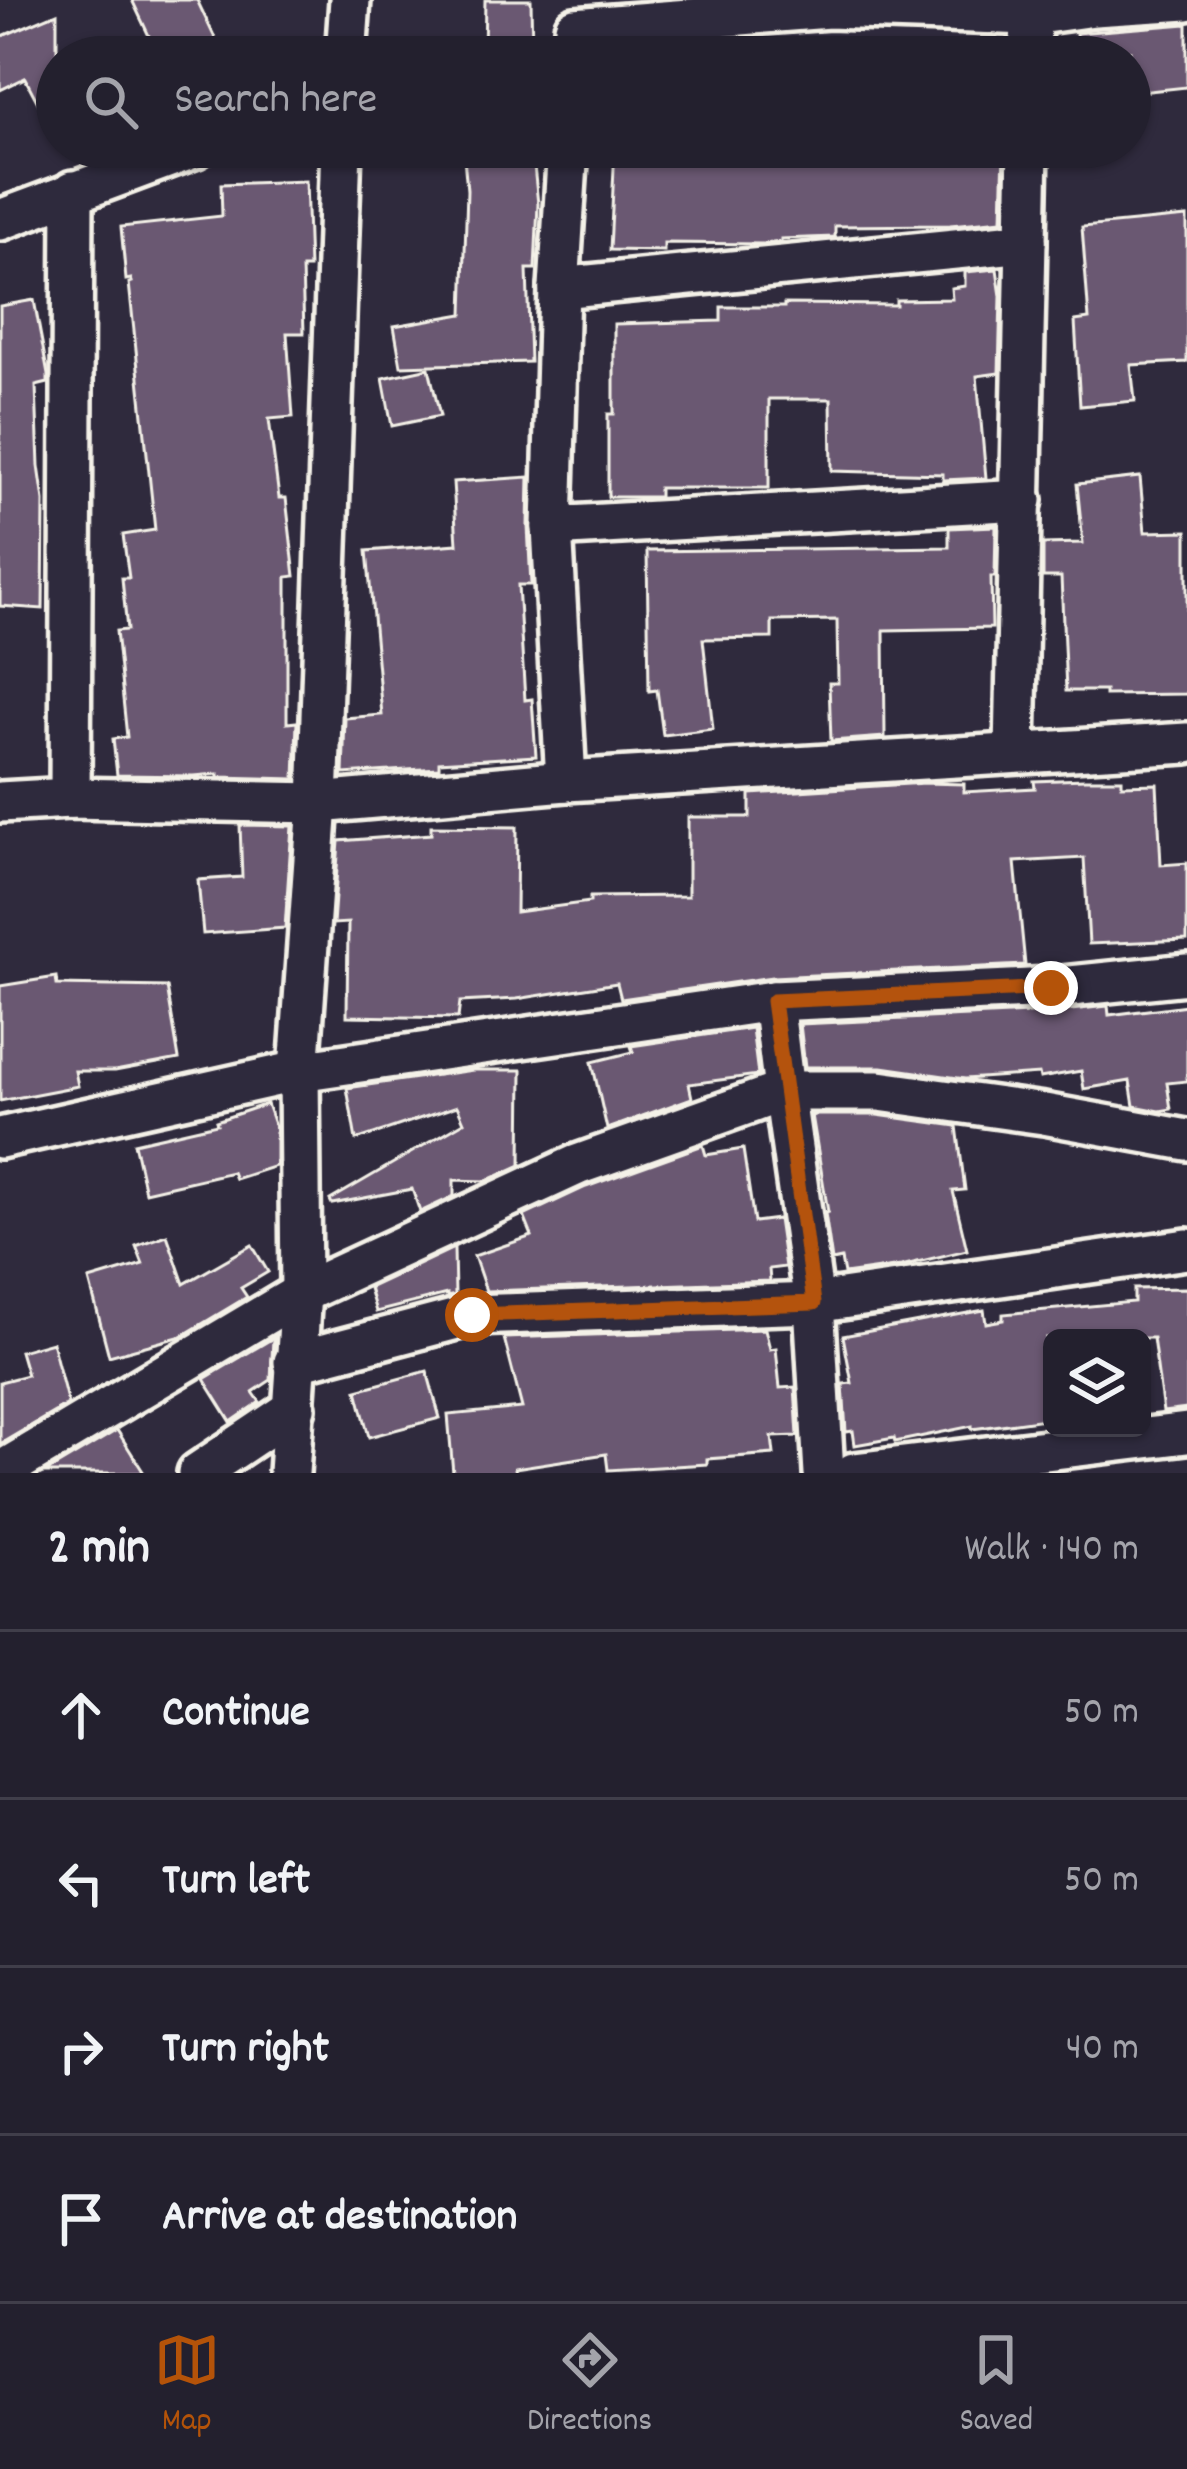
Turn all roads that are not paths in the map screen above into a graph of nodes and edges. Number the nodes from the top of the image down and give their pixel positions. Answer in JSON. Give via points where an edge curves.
{"nodes":[{"id":1,"x":350,"y":0,"type":"edge"},
{"id":2,"x":1187,"y":0,"type":"edge"},
{"id":3,"x":828,"y":4,"type":"edge"},
{"id":4,"x":1031,"y":15,"type":"junction"},
{"id":5,"x":575,"y":28,"type":"edge"},
{"id":6,"x":347,"y":36,"type":"edge"},
{"id":7,"x":1030,"y":36,"type":"edge"},
{"id":8,"x":137,"y":168,"type":"edge"},
{"id":9,"x":340,"y":168,"type":"edge"},
{"id":10,"x":567,"y":168,"type":"edge"},
{"id":11,"x":1028,"y":168,"type":"edge"},
{"id":12,"x":73,"y":191,"type":"junction"},
{"id":13,"x":0,"y":220,"type":"edge"},
{"id":14,"x":1026,"y":242,"type":"junction"},
{"id":15,"x":559,"y":288,"type":"junction"},
{"id":16,"x":1022,"y":500,"type":"junction"},
{"id":17,"x":552,"y":527,"type":"junction"},
{"id":18,"x":1187,"y":743,"type":"edge"},
{"id":19,"x":1016,"y":752,"type":"junction"},
{"id":20,"x":566,"y":781,"type":"junction"},
{"id":21,"x":70,"y":798,"type":"junction"},
{"id":22,"x":0,"y":802,"type":"edge"},
{"id":23,"x":318,"y":803,"type":"junction"},
{"id":24,"x":1187,"y":974,"type":"edge"},
{"id":25,"x":773,"y":1001,"type":"junction"},
{"id":26,"x":299,"y":1071,"type":"junction"},
{"id":27,"x":784,"y":1091,"type":"junction"},
{"id":28,"x":0,"y":1138,"type":"edge"},
{"id":29,"x":1187,"y":1139,"type":"edge"},
{"id":30,"x":1187,"y":1249,"type":"edge"},
{"id":31,"x":301,"y":1293,"type":"junction"},
{"id":32,"x":814,"y":1303,"type":"junction"},
{"id":33,"x":294,"y":1362,"type":"junction"},
{"id":34,"x":295,"y":1408,"type":"junction"},
{"id":35,"x":1187,"y":1433,"type":"edge"},
{"id":36,"x":0,"y":1472,"type":"edge"},
{"id":37,"x":198,"y":1473,"type":"edge"},
{"id":38,"x":289,"y":1473,"type":"edge"},
{"id":39,"x":824,"y":1473,"type":"edge"},
{"id":40,"x":854,"y":1473,"type":"edge"}],
"edges":[{"from":1,"to":6,"type":"street"},
{"from":2,"to":4,"type":"street"},
{"from":3,"to":4,"type":"street"},
{"from":3,"to":5,"type":"street"},
{"from":4,"to":7,"type":"street"},
{"from":8,"to":12,"type":"street"},
{"from":9,"to":23,"type":"street"},
{"from":10,"to":15,"type":"street"},
{"from":11,"to":14,"type":"street"},
{"from":12,"to":13,"type":"street"},
{"from":12,"to":21,"type":"street"},
{"from":14,"to":15,"type":"street"},
{"from":14,"to":16,"type":"street"},
{"from":15,"to":17,"type":"street"},
{"from":16,"to":17,"type":"street"},
{"from":16,"to":19,"type":"street"},
{"from":17,"to":20,"type":"street"},
{"from":18,"to":19,"type":"street"},
{"from":19,"to":20,"type":"street"},
{"from":20,"to":23,"type":"street"},
{"from":21,"to":22,"type":"street"},
{"from":21,"to":23,"type":"street"},
{"from":23,"to":26,"type":"street"},
{"from":24,"to":25,"type":"street"},
{"from":25,"to":26,"type":"street"},
{"from":25,"to":27,"type":"street"},
{"from":26,"to":28,"type":"street"},
{"from":26,"to":31,"type":"street"},
{"from":27,"to":29,"type":"street","via":[[879,1091]]},
{"from":27,"to":31,"type":"street","via":[[577,1165]]},
{"from":27,"to":32,"type":"street"},
{"from":30,"to":32,"type":"street"},
{"from":31,"to":33,"type":"street"},
{"from":31,"to":36,"type":"street"},
{"from":32,"to":33,"type":"street","via":[[472,1315]]},
{"from":32,"to":39,"type":"street"},
{"from":33,"to":34,"type":"street"},
{"from":34,"to":37,"type":"street"},
{"from":34,"to":38,"type":"street"},
{"from":35,"to":40,"type":"street"}]}
